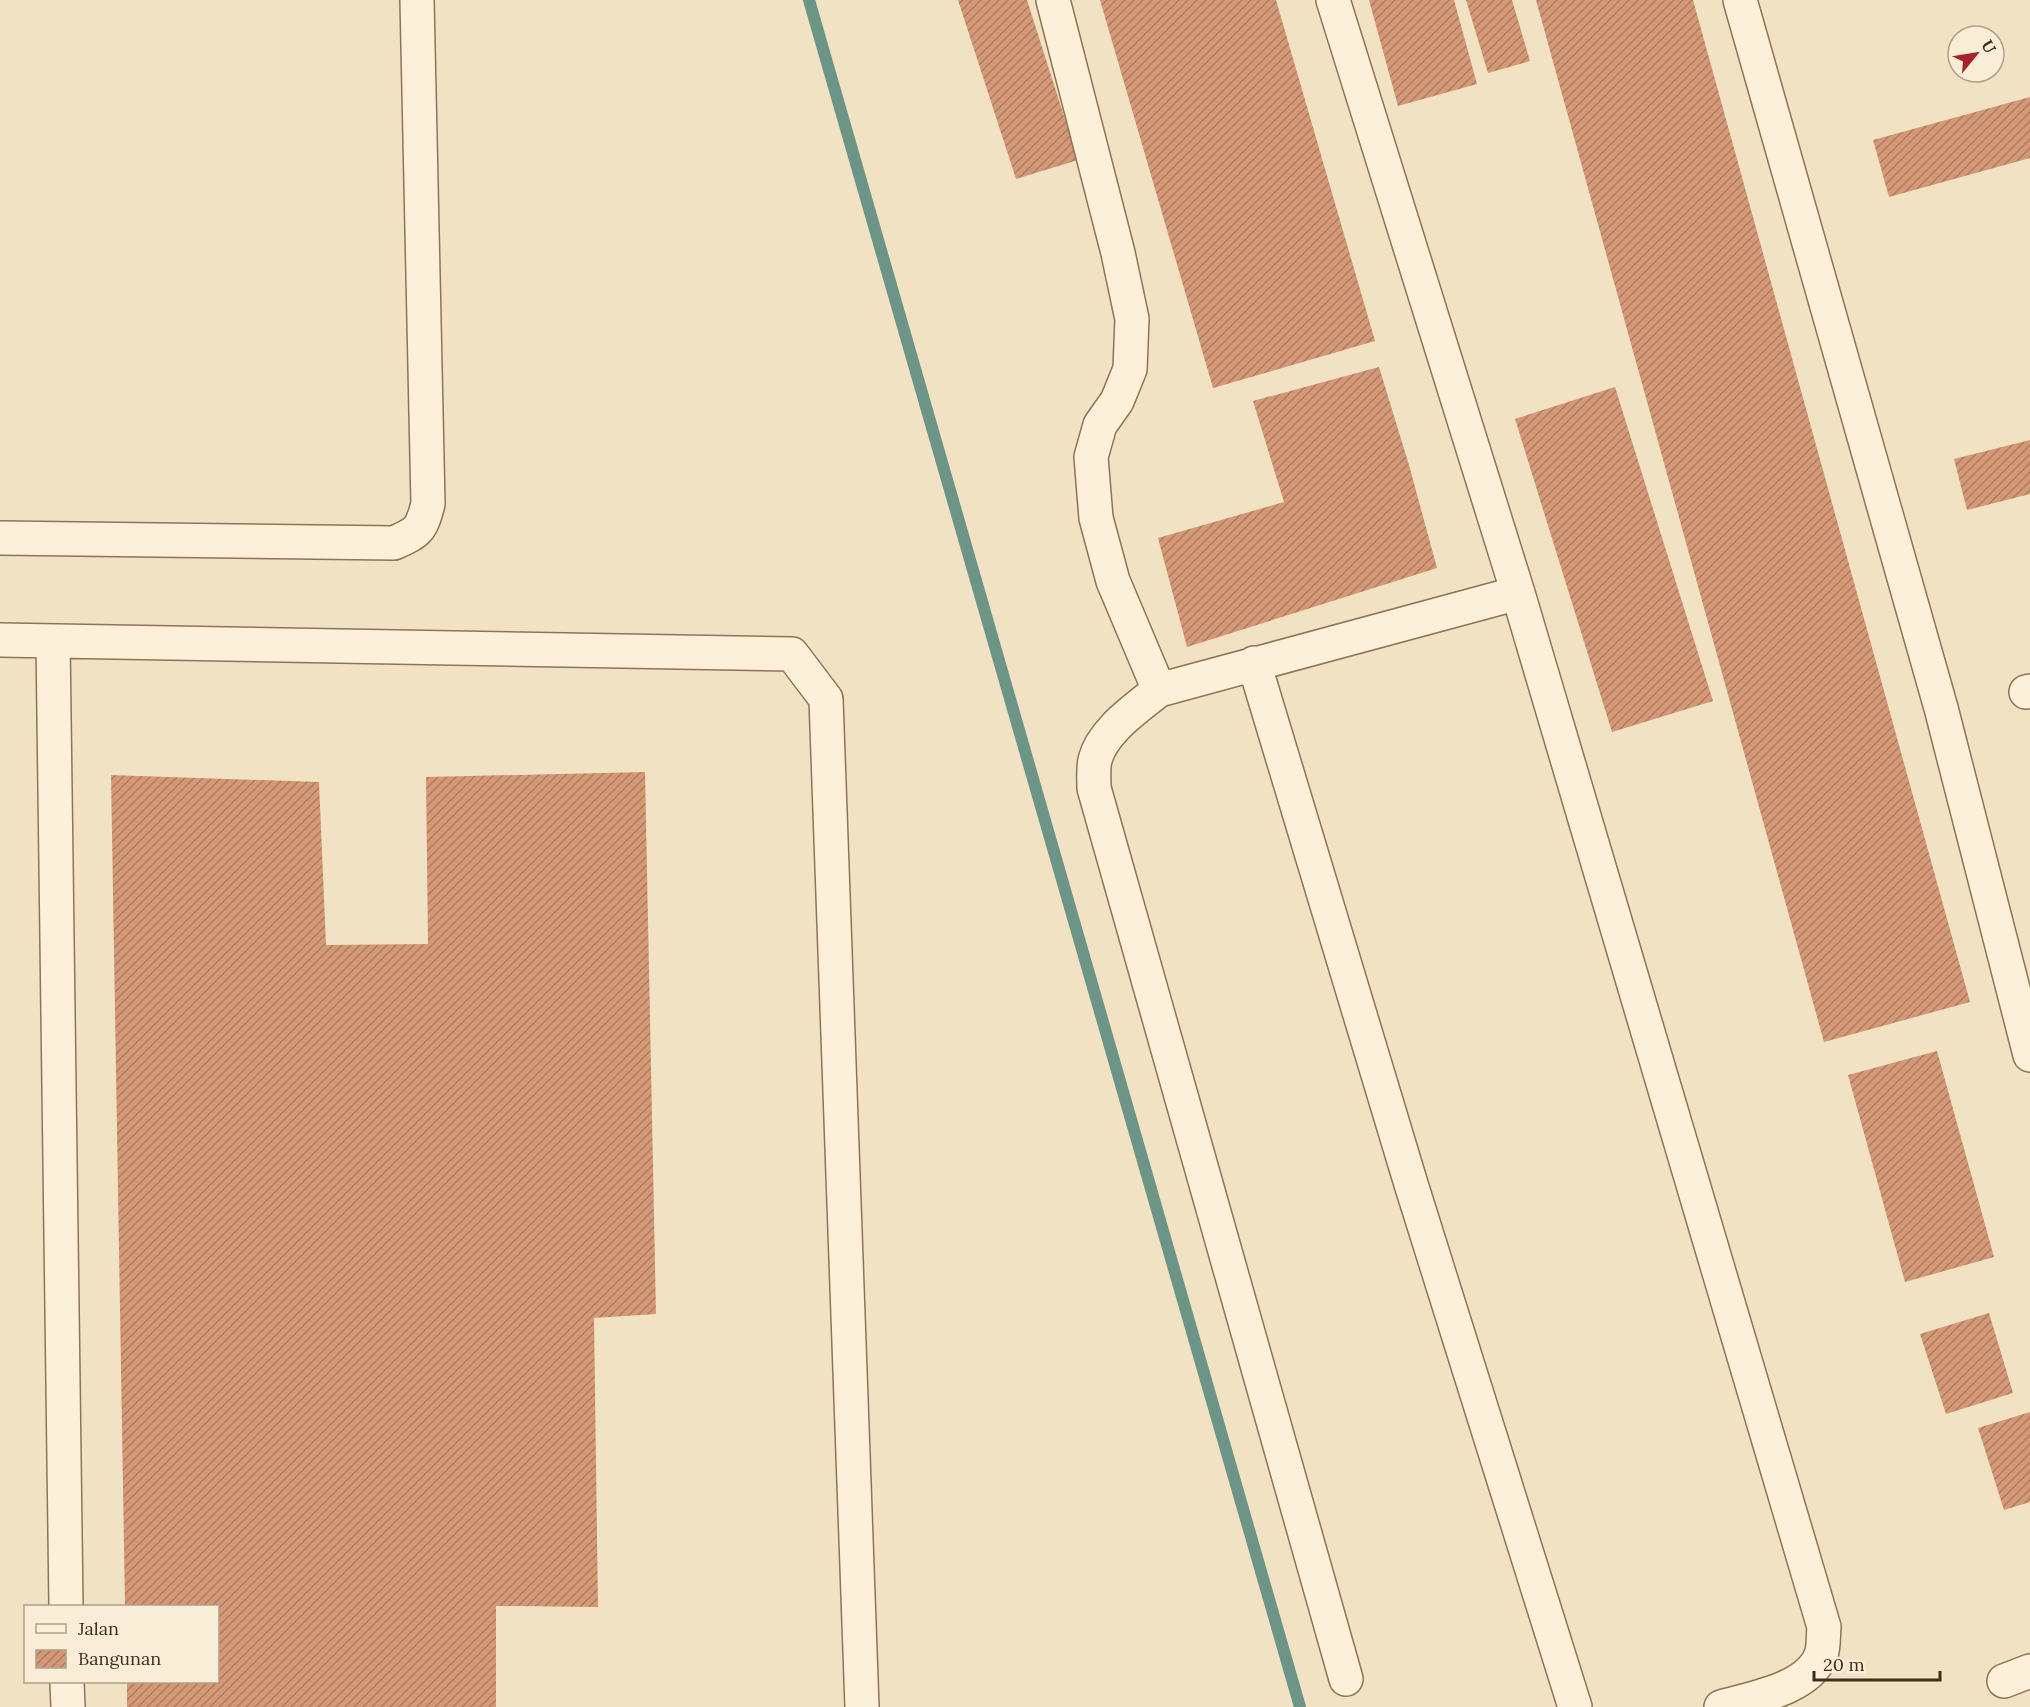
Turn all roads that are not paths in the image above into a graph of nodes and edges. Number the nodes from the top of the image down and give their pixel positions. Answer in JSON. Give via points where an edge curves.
{"nodes":[{"id":1,"x":417,"y":0,"type":"edge"},
{"id":2,"x":1053,"y":0,"type":"edge"},
{"id":3,"x":1333,"y":0,"type":"edge"},
{"id":4,"x":1740,"y":0,"type":"edge"},
{"id":5,"x":0,"y":538,"type":"edge"},
{"id":6,"x":1518,"y":593,"type":"junction"},
{"id":7,"x":0,"y":640,"type":"edge"},
{"id":8,"x":53,"y":641,"type":"junction"},
{"id":9,"x":1254,"y":663,"type":"junction"},
{"id":10,"x":1159,"y":690,"type":"junction"},
{"id":11,"x":2029,"y":1047,"type":"edge"},
{"id":12,"x":66,"y":1605,"type":"edge"},
{"id":13,"x":1346,"y":1679,"type":"dead end"},
{"id":14,"x":68,"y":1683,"type":"edge"},
{"id":15,"x":68,"y":1707,"type":"edge"},
{"id":16,"x":862,"y":1707,"type":"edge"},
{"id":17,"x":1575,"y":1707,"type":"edge"},
{"id":18,"x":1721,"y":1707,"type":"edge"}],
"edges":[{"from":1,"to":5,"type":"lane","via":[[428,504],[423,524],[411,536],[394,543]]},
{"from":2,"to":10,"type":"lane","via":[[1132,320],[1130,369],[1117,401],[1100,425],[1091,457],[1096,518],[1113,581]]},
{"from":3,"to":6,"type":"lane"},
{"from":4,"to":11,"type":"lane","via":[[1941,708]]},
{"from":6,"to":9,"type":"lane"},
{"from":6,"to":18,"type":"lane","via":[[1824,1627],[1819,1662],[1801,1679],[1778,1691]]},
{"from":7,"to":8,"type":"lane"},
{"from":8,"to":12,"type":"lane"},
{"from":8,"to":16,"type":"lane","via":[[792,654],[825,699]]},
{"from":9,"to":10,"type":"lane"},
{"from":9,"to":17,"type":"lane","via":[[1411,1184]]},
{"from":10,"to":13,"type":"lane","via":[[1123,719],[1106,739],[1095,760],[1094,788]]},
{"from":14,"to":15,"type":"lane"}]}
